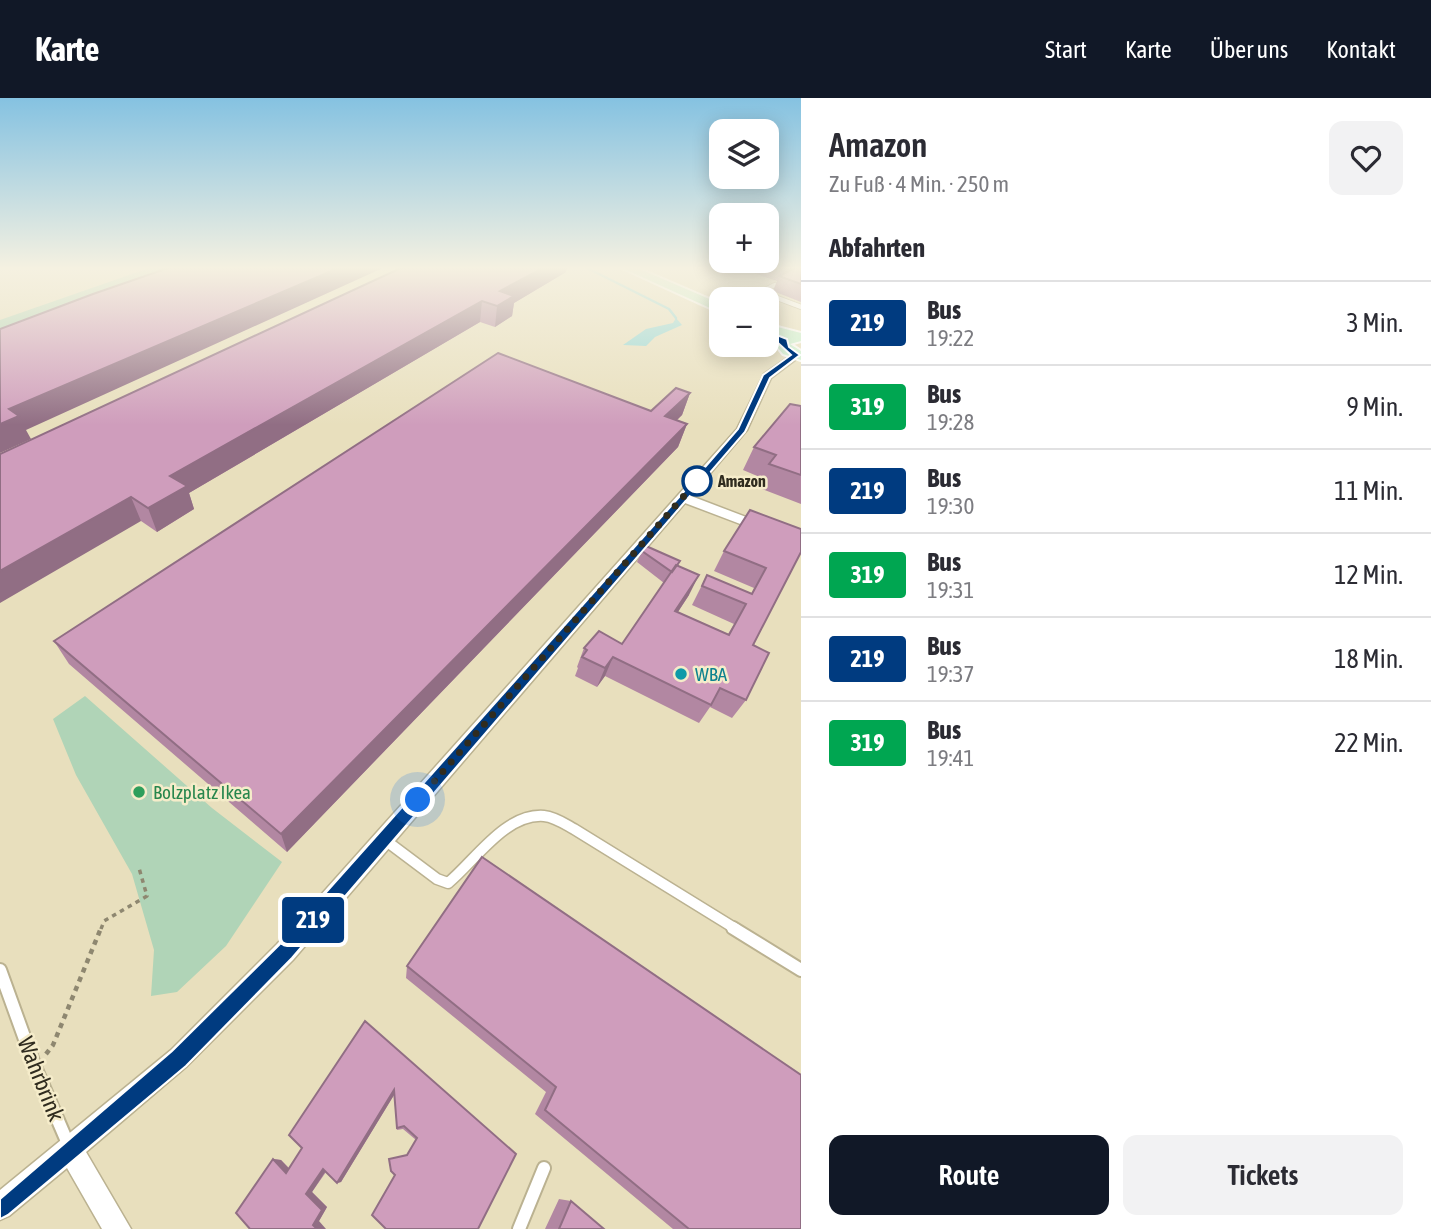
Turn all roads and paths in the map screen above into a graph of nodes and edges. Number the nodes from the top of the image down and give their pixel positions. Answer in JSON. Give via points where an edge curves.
{"nodes":[{"id":1,"x":793,"y":339,"type":"edge"},
{"id":2,"x":799,"y":355,"type":"edge"},
{"id":3,"x":684,"y":498,"type":"junction"},
{"id":4,"x":801,"y":542,"type":"edge"},
{"id":5,"x":384,"y":839,"type":"junction"},
{"id":6,"x":139,"y":868,"type":"dead end"},
{"id":7,"x":0,"y":970,"type":"edge"},
{"id":8,"x":801,"y":970,"type":"edge"},
{"id":9,"x":35,"y":1067,"type":"junction"},
{"id":10,"x":70,"y":1149,"type":"junction"},
{"id":11,"x":544,"y":1168,"type":"dead end"},
{"id":12,"x":0,"y":1207,"type":"edge"},
{"id":13,"x":117,"y":1229,"type":"edge"},
{"id":14,"x":519,"y":1229,"type":"edge"}],
"edges":[{"from":1,"to":2,"type":"main road","via":[[785,348]]},
{"from":2,"to":3,"type":"street","name":"Wahrbrink","via":[[766,376],[742,430]]},
{"from":3,"to":4,"type":"street"},
{"from":3,"to":5,"type":"street","name":"Wahrbrink"},
{"from":5,"to":8,"type":"lane","via":[[448,883],[485,846],[527,817],[545,816],[574,829]]},
{"from":5,"to":10,"type":"street","name":"Wahrbrink","via":[[285,952],[179,1058]]},
{"from":6,"to":9,"type":"path","via":[[147,896],[104,921],[53,1045]]},
{"from":7,"to":9,"type":"lane","name":"Wahrbrink"},
{"from":9,"to":10,"type":"lane","name":"Wahrbrink"},
{"from":10,"to":12,"type":"street","name":"Wahrbrink"},
{"from":10,"to":13,"type":"street"},
{"from":11,"to":14,"type":"lane"}]}
